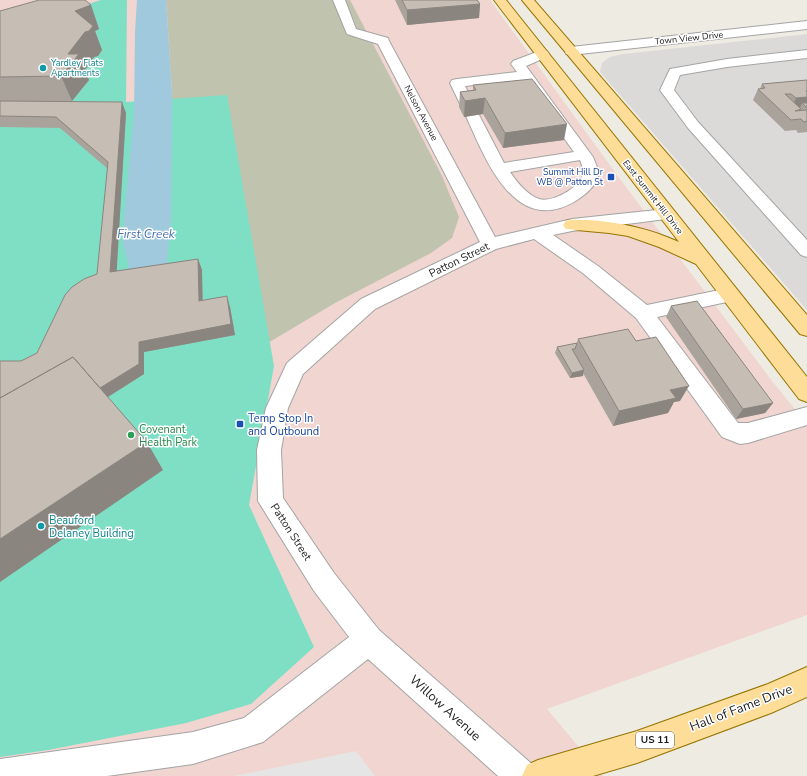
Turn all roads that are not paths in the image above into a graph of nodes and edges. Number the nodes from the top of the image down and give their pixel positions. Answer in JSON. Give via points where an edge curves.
{"nodes":[{"id":1,"x":339,"y":0,"type":"edge"},
{"id":2,"x":500,"y":0,"type":"edge"},
{"id":3,"x":528,"y":0,"type":"edge"},
{"id":4,"x":807,"y":25,"type":"edge"},
{"id":5,"x":698,"y":37,"type":"junction"},
{"id":6,"x":571,"y":51,"type":"junction"},
{"id":7,"x":542,"y":54,"type":"junction"},
{"id":8,"x":807,"y":54,"type":"edge"},
{"id":9,"x":719,"y":55,"type":"junction"},
{"id":10,"x":528,"y":77,"type":"junction"},
{"id":11,"x":584,"y":155,"type":"junction"},
{"id":12,"x":500,"y":169,"type":"junction"},
{"id":13,"x":551,"y":205,"type":"junction"},
{"id":14,"x":703,"y":208,"type":"junction"},
{"id":15,"x":666,"y":214,"type":"junction"},
{"id":16,"x":567,"y":226,"type":"junction"},
{"id":17,"x":537,"y":233,"type":"junction"},
{"id":18,"x":490,"y":244,"type":"junction"},
{"id":19,"x":807,"y":251,"type":"edge"},
{"id":20,"x":702,"y":260,"type":"junction"},
{"id":21,"x":729,"y":295,"type":"junction"},
{"id":22,"x":643,"y":314,"type":"junction"},
{"id":23,"x":807,"y":329,"type":"edge"},
{"id":24,"x":807,"y":393,"type":"edge"},
{"id":25,"x":807,"y":416,"type":"edge"},
{"id":26,"x":369,"y":640,"type":"junction"},
{"id":27,"x":807,"y":682,"type":"edge"},
{"id":28,"x":0,"y":775,"type":"edge"},
{"id":29,"x":522,"y":776,"type":"edge"},
{"id":30,"x":538,"y":776,"type":"edge"}],
"edges":[{"from":1,"to":18,"type":"street","name":"Nelson Avenue","via":[[351,31],[383,41]]},
{"from":2,"to":7,"type":"main road","name":"East Summit Hill Drive"},
{"from":3,"to":6,"type":"main road"},
{"from":4,"to":5,"type":"street","name":"Town View Drive"},
{"from":5,"to":6,"type":"street","name":"Town View Drive"},
{"from":5,"to":9,"type":"street"},
{"from":6,"to":7,"type":"main road"},
{"from":6,"to":14,"type":"main road"},
{"from":7,"to":10,"type":"street","via":[[518,64]]},
{"from":7,"to":15,"type":"main road","name":"East Summit Hill Drive"},
{"from":8,"to":9,"type":"street"},
{"from":9,"to":19,"type":"street","via":[[675,72],[667,90],[693,125]]},
{"from":10,"to":11,"type":"street"},
{"from":10,"to":12,"type":"street","via":[[457,83]]},
{"from":11,"to":12,"type":"street"},
{"from":11,"to":13,"type":"street","via":[[591,175],[585,186],[569,199]]},
{"from":12,"to":13,"type":"street","via":[[522,196],[533,203]]},
{"from":13,"to":16,"type":"street"},
{"from":14,"to":15,"type":"main road"},
{"from":14,"to":23,"type":"main road"},
{"from":15,"to":16,"type":"street","name":"Patton Street"},
{"from":15,"to":20,"type":"main road","name":"East Summit Hill Drive"},
{"from":16,"to":17,"type":"street","name":"Patton Street"},
{"from":16,"to":20,"type":"main road","via":[[609,227],[629,231],[676,247]]},
{"from":17,"to":18,"type":"street","name":"Patton Street"},
{"from":17,"to":22,"type":"street","via":[[591,270]]},
{"from":18,"to":26,"type":"street","name":"Patton Street","via":[[368,304],[295,369],[277,408],[269,450],[271,502],[324,582]]},
{"from":20,"to":21,"type":"main road","name":"East Summit Hill Drive"},
{"from":21,"to":22,"type":"street"},
{"from":21,"to":24,"type":"main road","name":"East Summit Hill Drive"},
{"from":22,"to":25,"type":"street","via":[[730,430],[740,434],[748,433]]},
{"from":26,"to":28,"type":"street","via":[[252,731],[194,748]]},
{"from":26,"to":29,"type":"street","name":"Willow Avenue"},
{"from":27,"to":30,"type":"main road","name":"Hall of Fame Drive","number":"US 11","via":[[771,698],[637,747]]}]}
